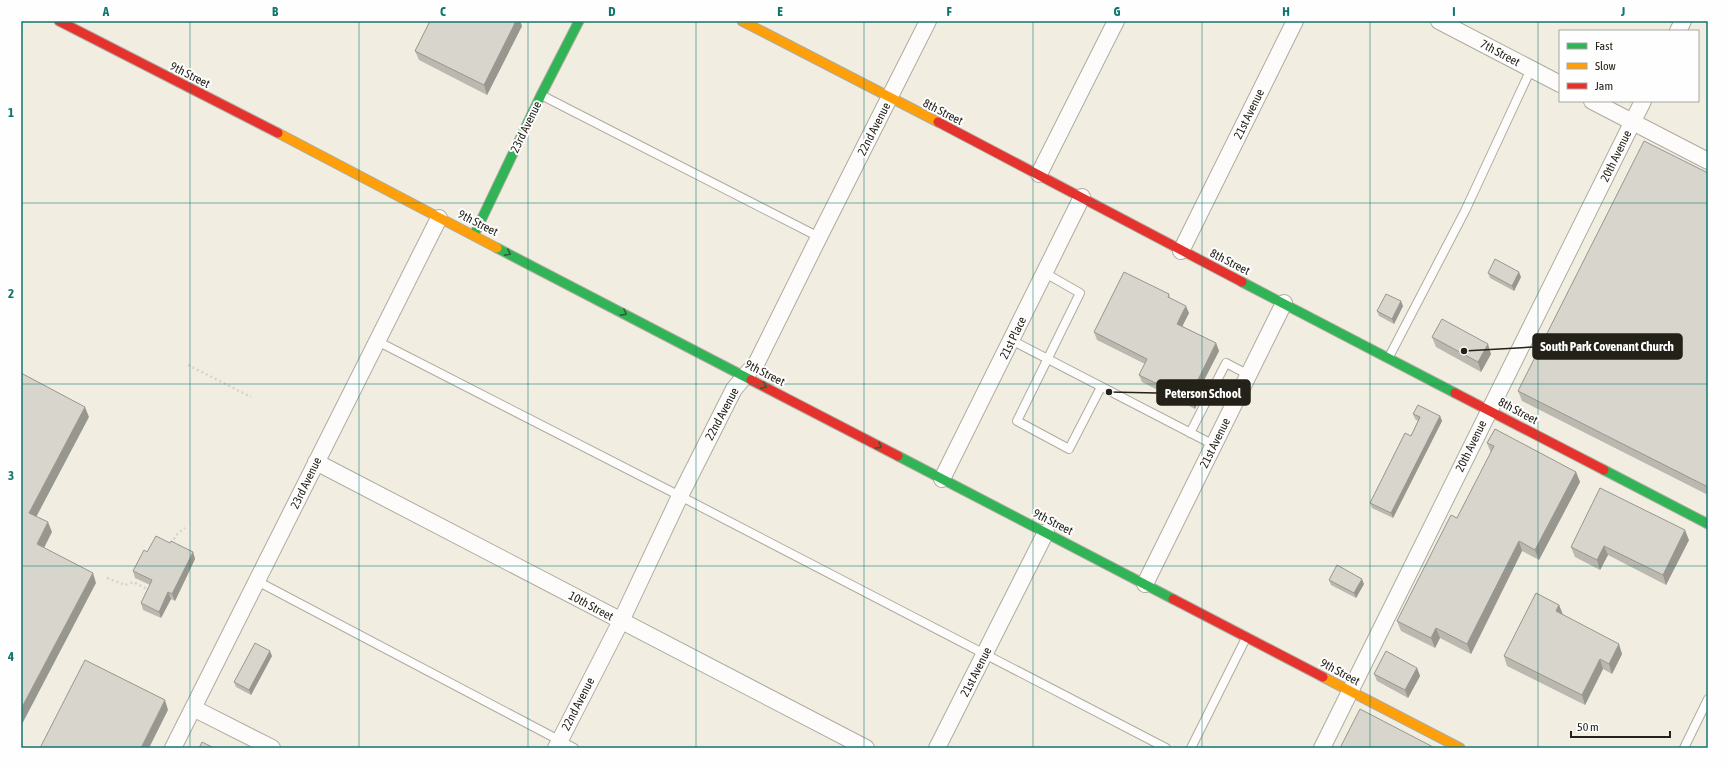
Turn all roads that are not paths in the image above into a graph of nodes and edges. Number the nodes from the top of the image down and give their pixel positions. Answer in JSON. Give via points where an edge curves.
{"nodes":[{"id":1,"x":59,"y":21,"type":"edge"},
{"id":2,"x":580,"y":21,"type":"edge"},
{"id":3,"x":742,"y":21,"type":"edge"},
{"id":4,"x":928,"y":21,"type":"edge"},
{"id":5,"x":1116,"y":21,"type":"edge"},
{"id":6,"x":1295,"y":21,"type":"edge"},
{"id":7,"x":1439,"y":21,"type":"edge"},
{"id":8,"x":1683,"y":21,"type":"edge"},
{"id":9,"x":1678,"y":30,"type":"edge"},
{"id":10,"x":1531,"y":69,"type":"junction"},
{"id":11,"x":1559,"y":83,"type":"edge"},
{"id":12,"x":541,"y":95,"type":"junction"},
{"id":13,"x":890,"y":98,"type":"junction"},
{"id":14,"x":1594,"y":102,"type":"edge"},
{"id":15,"x":1642,"y":102,"type":"edge"},
{"id":16,"x":1632,"y":122,"type":"junction"},
{"id":17,"x":1708,"y":161,"type":"edge"},
{"id":18,"x":1039,"y":174,"type":"junction"},
{"id":19,"x":1082,"y":197,"type":"junction"},
{"id":20,"x":439,"y":218,"type":"junction"},
{"id":21,"x":474,"y":235,"type":"junction"},
{"id":22,"x":819,"y":237,"type":"junction"},
{"id":23,"x":1182,"y":251,"type":"junction"},
{"id":24,"x":1045,"y":273,"type":"junction"},
{"id":25,"x":1284,"y":303,"type":"junction"},
{"id":26,"x":1011,"y":340,"type":"junction"},
{"id":27,"x":377,"y":342,"type":"junction"},
{"id":28,"x":1389,"y":358,"type":"junction"},
{"id":29,"x":1047,"y":359,"type":"junction"},
{"id":30,"x":1249,"y":375,"type":"junction"},
{"id":31,"x":745,"y":376,"type":"junction"},
{"id":32,"x":1101,"y":387,"type":"junction"},
{"id":33,"x":1490,"y":410,"type":"junction"},
{"id":34,"x":1190,"y":433,"type":"junction"},
{"id":35,"x":1214,"y":445,"type":"junction"},
{"id":36,"x":316,"y":462,"type":"junction"},
{"id":37,"x":942,"y":479,"type":"junction"},
{"id":38,"x":680,"y":496,"type":"junction"},
{"id":39,"x":1708,"y":524,"type":"edge"},
{"id":40,"x":1046,"y":532,"type":"junction"},
{"id":41,"x":257,"y":581,"type":"junction"},
{"id":42,"x":1145,"y":584,"type":"junction"},
{"id":43,"x":620,"y":621,"type":"junction"},
{"id":44,"x":1247,"y":636,"type":"junction"},
{"id":45,"x":985,"y":654,"type":"junction"},
{"id":46,"x":1350,"y":690,"type":"junction"},
{"id":47,"x":1708,"y":699,"type":"edge"},
{"id":48,"x":194,"y":708,"type":"junction"},
{"id":49,"x":558,"y":744,"type":"edge"},
{"id":50,"x":173,"y":748,"type":"edge"},
{"id":51,"x":272,"y":748,"type":"edge"},
{"id":52,"x":574,"y":748,"type":"edge"},
{"id":53,"x":866,"y":748,"type":"edge"},
{"id":54,"x":937,"y":748,"type":"edge"},
{"id":55,"x":1166,"y":748,"type":"edge"},
{"id":56,"x":1191,"y":748,"type":"edge"},
{"id":57,"x":1322,"y":748,"type":"edge"},
{"id":58,"x":1460,"y":748,"type":"edge"},
{"id":59,"x":1684,"y":748,"type":"edge"}],
"edges":[{"from":1,"to":20,"type":"street","name":"9th Street"},
{"from":2,"to":12,"type":"street","name":"23rd Avenue"},
{"from":3,"to":13,"type":"street","name":"8th Street"},
{"from":4,"to":13,"type":"street","name":"22nd Avenue"},
{"from":5,"to":18,"type":"street"},
{"from":6,"to":23,"type":"street","name":"21st Avenue"},
{"from":7,"to":10,"type":"street","name":"7th Street"},
{"from":8,"to":9,"type":"street"},
{"from":10,"to":11,"type":"street","name":"7th Street"},
{"from":10,"to":28,"type":"lane","via":[[1465,211]]},
{"from":12,"to":21,"type":"street","name":"23rd Avenue"},
{"from":12,"to":22,"type":"lane"},
{"from":13,"to":18,"type":"street","name":"8th Street"},
{"from":13,"to":22,"type":"street","name":"22nd Avenue"},
{"from":14,"to":16,"type":"street"},
{"from":15,"to":16,"type":"street","name":"20th Avenue"},
{"from":16,"to":17,"type":"street"},
{"from":16,"to":33,"type":"street","name":"20th Avenue"},
{"from":18,"to":19,"type":"street","name":"8th Street"},
{"from":19,"to":23,"type":"street","name":"8th Street"},
{"from":19,"to":24,"type":"street","name":"21st Place"},
{"from":20,"to":21,"type":"street","name":"9th Street"},
{"from":20,"to":27,"type":"street","name":"23rd Avenue"},
{"from":21,"to":31,"type":"street","name":"9th Street","one_way":true},
{"from":22,"to":31,"type":"street","name":"22nd Avenue","via":[[757,362]]},
{"from":23,"to":25,"type":"street","name":"8th Street"},
{"from":24,"to":26,"type":"street","name":"21st Place"},
{"from":24,"to":29,"type":"lane","via":[[1080,293]]},
{"from":25,"to":28,"type":"street","name":"8th Street"},
{"from":25,"to":30,"type":"street","name":"21st Avenue"},
{"from":26,"to":29,"type":"lane"},
{"from":26,"to":37,"type":"street","name":"21st Place"},
{"from":27,"to":36,"type":"street","name":"23rd Avenue"},
{"from":27,"to":38,"type":"lane"},
{"from":28,"to":33,"type":"street","name":"8th Street"},
{"from":29,"to":32,"type":"lane"},
{"from":29,"to":32,"type":"lane","via":[[1017,421],[1069,449]]},
{"from":30,"to":34,"type":"lane","via":[[1226,362]]},
{"from":30,"to":35,"type":"street","name":"21st Avenue"},
{"from":31,"to":37,"type":"street","name":"9th Street","one_way":true},
{"from":31,"to":38,"type":"street","name":"22nd Avenue","via":[[734,389]]},
{"from":32,"to":34,"type":"lane"},
{"from":33,"to":39,"type":"street","name":"8th Street"},
{"from":33,"to":46,"type":"street","name":"20th Avenue"},
{"from":34,"to":35,"type":"lane"},
{"from":35,"to":42,"type":"street","name":"21st Avenue"},
{"from":36,"to":41,"type":"street","name":"23rd Avenue"},
{"from":36,"to":43,"type":"street","name":"10th Street"},
{"from":37,"to":40,"type":"street","name":"9th Street"},
{"from":38,"to":43,"type":"street","name":"22nd Avenue"},
{"from":38,"to":45,"type":"lane"},
{"from":40,"to":42,"type":"street","name":"9th Street"},
{"from":40,"to":45,"type":"street","name":"21st Avenue"},
{"from":41,"to":48,"type":"street","name":"23rd Avenue"},
{"from":41,"to":49,"type":"lane"},
{"from":42,"to":44,"type":"street","name":"9th Street"},
{"from":43,"to":49,"type":"street","name":"22nd Avenue"},
{"from":43,"to":53,"type":"street","name":"10th Street"},
{"from":44,"to":46,"type":"street","name":"9th Street"},
{"from":44,"to":56,"type":"lane"},
{"from":45,"to":54,"type":"street","name":"21st Avenue"},
{"from":45,"to":55,"type":"lane"},
{"from":46,"to":57,"type":"street","name":"20th Avenue"},
{"from":46,"to":58,"type":"street","name":"9th Street"},
{"from":47,"to":59,"type":"lane"},
{"from":48,"to":50,"type":"street","name":"23rd Avenue"},
{"from":48,"to":51,"type":"street"},
{"from":49,"to":52,"type":"lane"}]}
